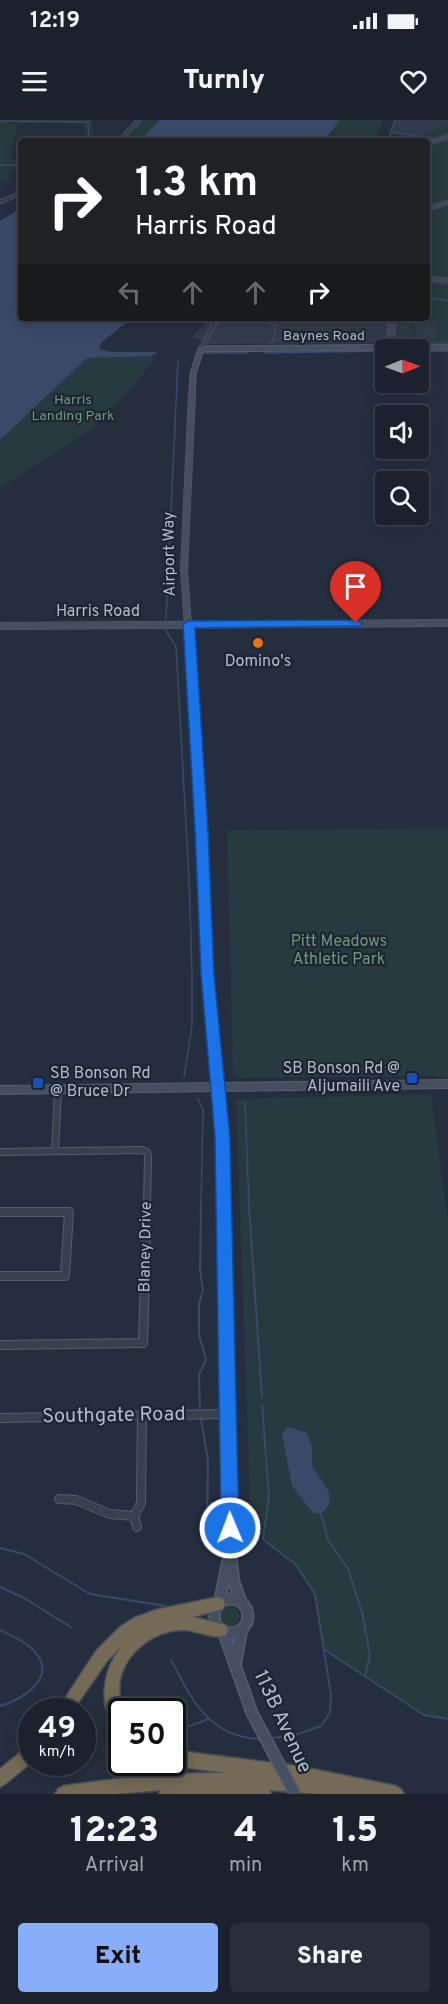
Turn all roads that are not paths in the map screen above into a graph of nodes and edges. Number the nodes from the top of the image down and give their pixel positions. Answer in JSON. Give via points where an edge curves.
{"nodes":[{"id":1,"x":140,"y":120,"type":"edge"},
{"id":2,"x":122,"y":138,"type":"edge"},
{"id":3,"x":18,"y":194,"type":"edge"},
{"id":4,"x":0,"y":202,"type":"edge"},
{"id":5,"x":215,"y":321,"type":"edge"},
{"id":6,"x":448,"y":347,"type":"edge"},
{"id":7,"x":201,"y":349,"type":"junction"},
{"id":8,"x":448,"y":623,"type":"edge"},
{"id":9,"x":189,"y":624,"type":"junction"},
{"id":10,"x":0,"y":626,"type":"edge"},
{"id":11,"x":448,"y":1084,"type":"edge"},
{"id":12,"x":217,"y":1087,"type":"junction"},
{"id":13,"x":58,"y":1089,"type":"junction"},
{"id":14,"x":0,"y":1090,"type":"edge"},
{"id":15,"x":55,"y":1150,"type":"junction"},
{"id":16,"x":0,"y":1152,"type":"edge"},
{"id":17,"x":0,"y":1212,"type":"edge"},
{"id":18,"x":0,"y":1276,"type":"edge"},
{"id":19,"x":0,"y":1345,"type":"edge"},
{"id":20,"x":228,"y":1414,"type":"junction"},
{"id":21,"x":142,"y":1415,"type":"junction"},
{"id":22,"x":0,"y":1418,"type":"edge"},
{"id":23,"x":59,"y":1499,"type":"dead end"},
{"id":24,"x":134,"y":1516,"type":"junction"},
{"id":25,"x":136,"y":1527,"type":"dead end"},
{"id":26,"x":230,"y":1550,"type":"junction"},
{"id":27,"x":241,"y":1602,"type":"junction"},
{"id":28,"x":218,"y":1604,"type":"junction"},
{"id":29,"x":242,"y":1629,"type":"junction"},
{"id":30,"x":222,"y":1631,"type":"junction"},
{"id":31,"x":235,"y":1667,"type":"junction"},
{"id":32,"x":73,"y":1698,"type":"edge"},
{"id":33,"x":113,"y":1698,"type":"edge"},
{"id":34,"x":186,"y":1760,"type":"edge"},
{"id":35,"x":18,"y":1764,"type":"edge"},
{"id":36,"x":0,"y":1779,"type":"edge"},
{"id":37,"x":63,"y":1794,"type":"edge"},
{"id":38,"x":167,"y":1794,"type":"edge"},
{"id":39,"x":263,"y":1794,"type":"edge"},
{"id":40,"x":295,"y":1794,"type":"edge"},
{"id":41,"x":368,"y":1794,"type":"edge"},
{"id":42,"x":396,"y":1794,"type":"edge"}],
"edges":[{"from":1,"to":2,"type":"street"},
{"from":3,"to":4,"type":"street"},
{"from":5,"to":7,"type":"street","name":"Airport Way"},
{"from":6,"to":7,"type":"main road","name":"Baynes Road"},
{"from":7,"to":9,"type":"main road","name":"Airport Way","via":[[190,400],[184,570]]},
{"from":8,"to":9,"type":"main road","name":"Harris Road"},
{"from":9,"to":10,"type":"main road","name":"Harris Road"},
{"from":9,"to":12,"type":"main road","name":"Airport Way"},
{"from":11,"to":12,"type":"main road"},
{"from":12,"to":13,"type":"main road"},
{"from":12,"to":20,"type":"main road","name":"Airport Way","via":[[222,1138]]},
{"from":13,"to":14,"type":"main road"},
{"from":13,"to":15,"type":"street"},
{"from":15,"to":16,"type":"street"},
{"from":15,"to":19,"type":"street","name":"Blaney Drive","via":[[147,1152],[143,1343]]},
{"from":17,"to":18,"type":"street","via":[[69,1212],[65,1276]]},
{"from":20,"to":21,"type":"street","name":"Southgate Road"},
{"from":20,"to":26,"type":"main road","name":"Airport Way"},
{"from":21,"to":22,"type":"street","name":"Southgate Road"},
{"from":21,"to":24,"type":"street","via":[[141,1503]]},
{"from":23,"to":24,"type":"street","via":[[76,1500],[110,1514]]},
{"from":24,"to":25,"type":"street"},
{"from":26,"to":27,"type":"main road","name":"Airport Way"},
{"from":26,"to":28,"type":"main road","name":"Airport Way"},
{"from":27,"to":28,"type":"main road","via":[[230,1599]]},
{"from":27,"to":29,"type":"main road","via":[[249,1619]]},
{"from":28,"to":30,"type":"main road","via":[[213,1618]]},
{"from":28,"to":32,"type":"highway","via":[[194,1612],[157,1616],[122,1635]]},
{"from":29,"to":30,"type":"main road","via":[[233,1633]]},
{"from":29,"to":31,"type":"main road","name":"113B Avenue"},
{"from":30,"to":31,"type":"main road","name":"113B Avenue"},
{"from":30,"to":33,"type":"highway","via":[[195,1623],[172,1624],[134,1641],[118,1663]]},
{"from":31,"to":40,"type":"main road","name":"113B Avenue","bridge":true,"via":[[252,1713]]},
{"from":34,"to":42,"type":"highway","via":[[298,1774]]},
{"from":35,"to":36,"type":"highway"},
{"from":37,"to":41,"type":"highway","via":[[144,1783],[221,1779]]},
{"from":38,"to":39,"type":"highway"}]}
